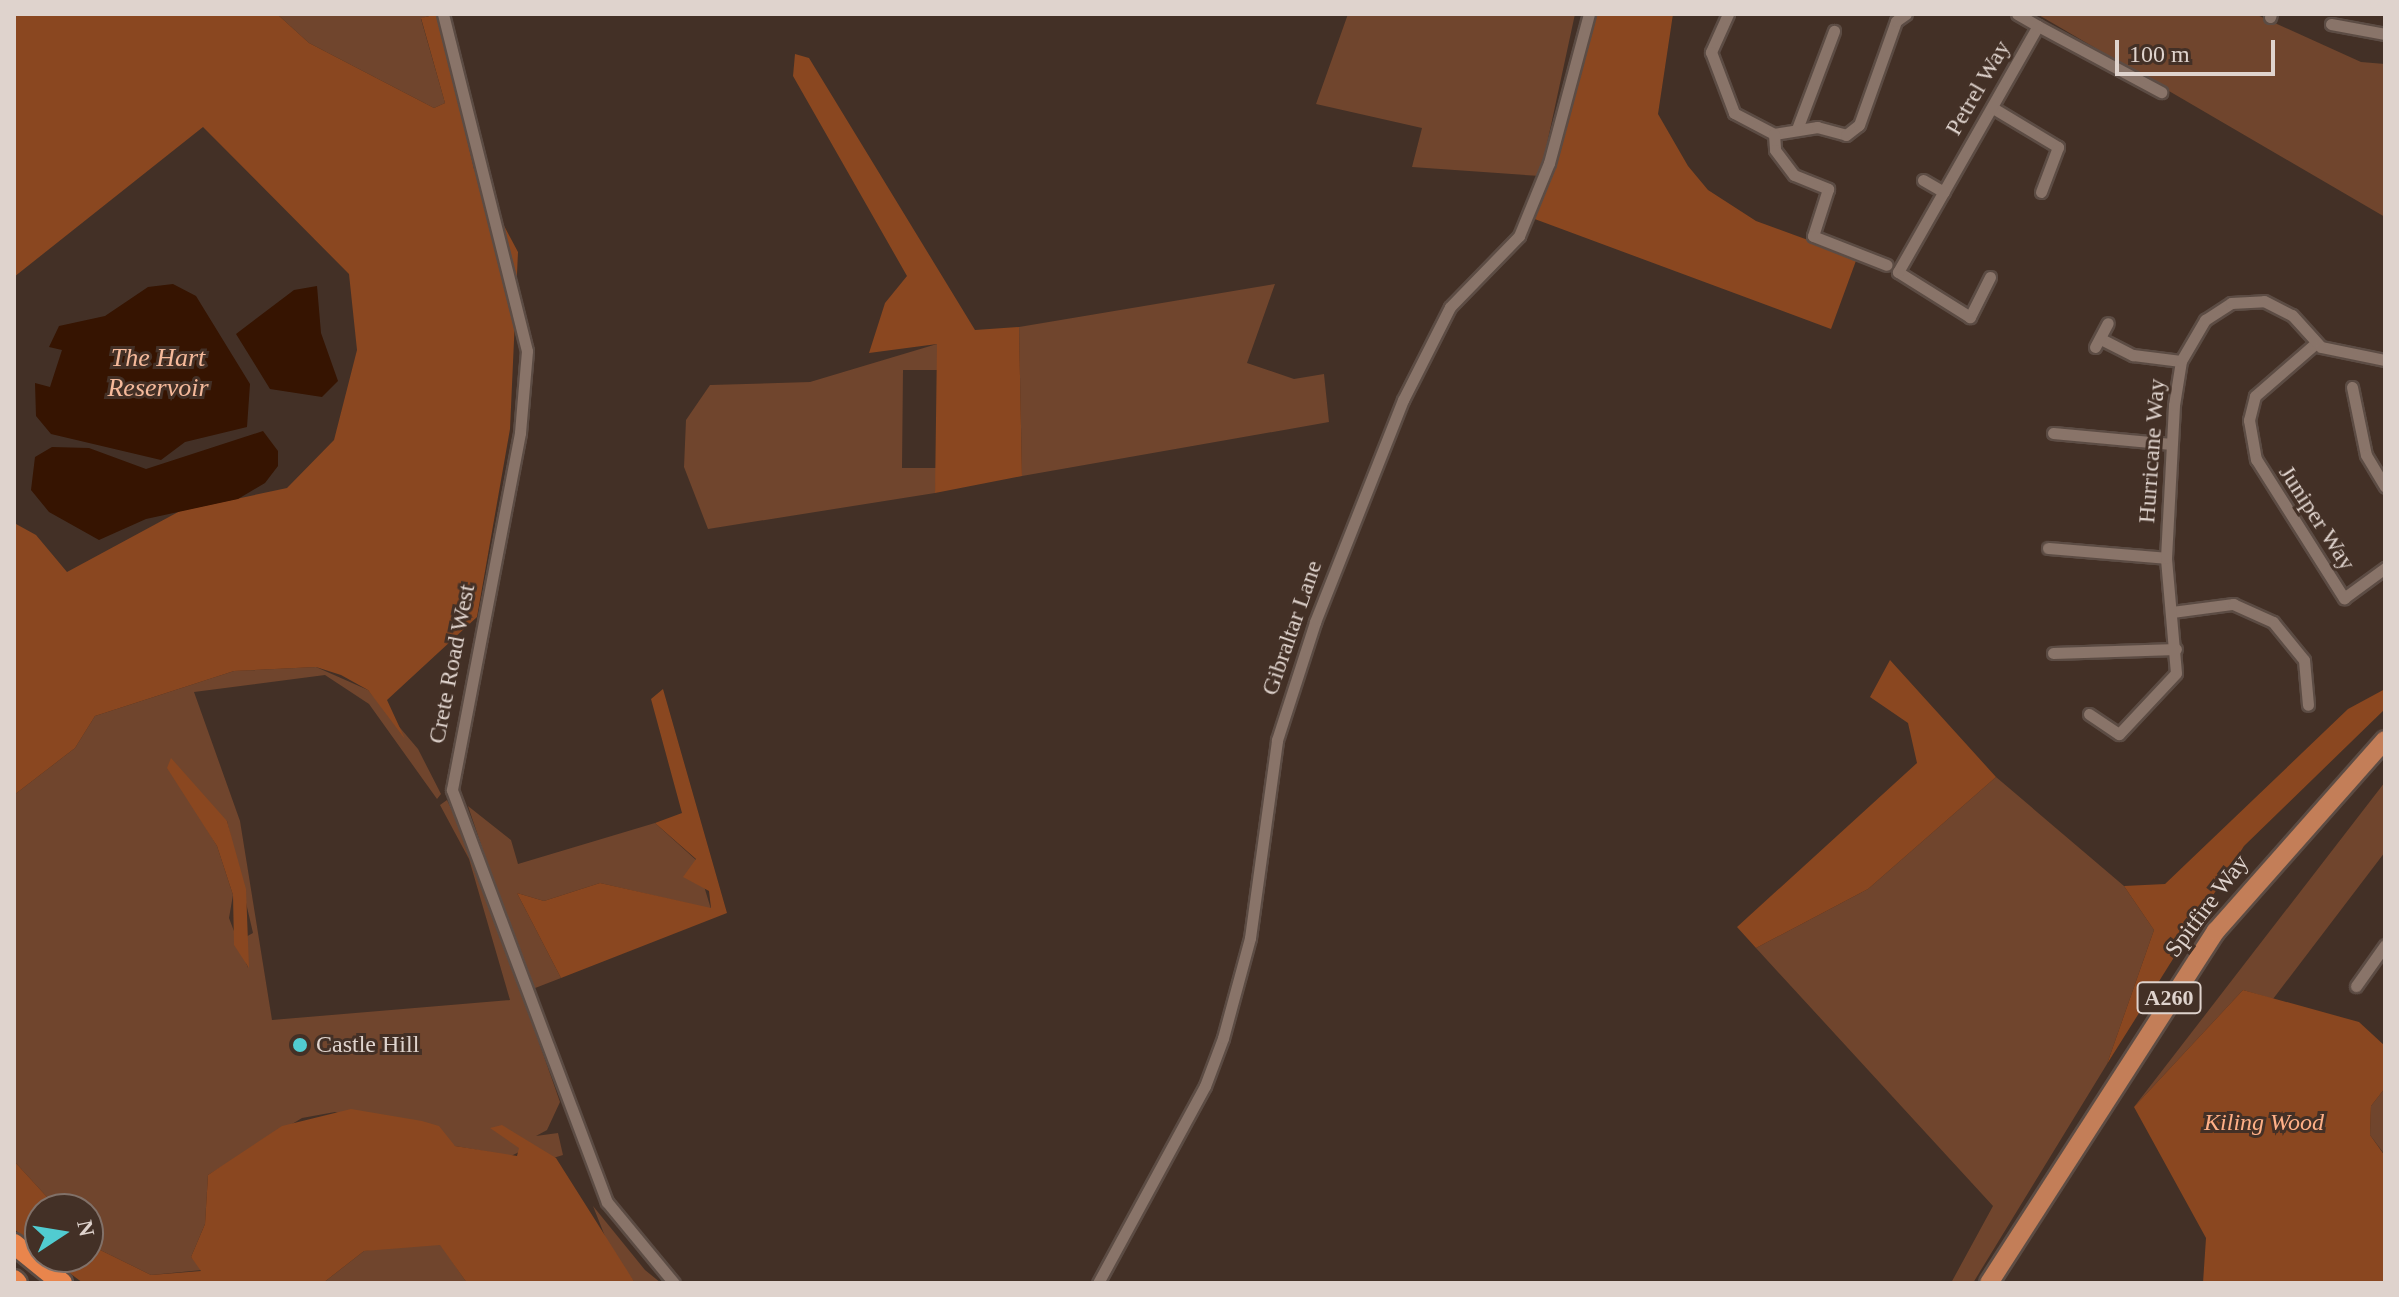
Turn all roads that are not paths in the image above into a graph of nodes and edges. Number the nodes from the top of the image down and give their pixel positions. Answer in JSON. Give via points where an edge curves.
{"nodes":[{"id":1,"x":443,"y":14,"type":"edge"},
{"id":2,"x":1589,"y":14,"type":"edge"},
{"id":3,"x":1728,"y":14,"type":"edge"},
{"id":4,"x":2017,"y":14,"type":"edge"},
{"id":5,"x":1902,"y":15,"type":"edge"},
{"id":6,"x":2331,"y":24,"type":"dead end"},
{"id":7,"x":2038,"y":26,"type":"junction"},
{"id":8,"x":1834,"y":31,"type":"dead end"},
{"id":9,"x":2385,"y":34,"type":"edge"},
{"id":10,"x":2161,"y":92,"type":"dead end"},
{"id":11,"x":1993,"y":108,"type":"junction"},
{"id":12,"x":1797,"y":129,"type":"junction"},
{"id":13,"x":1774,"y":134,"type":"junction"},
{"id":14,"x":1923,"y":180,"type":"dead end"},
{"id":15,"x":1944,"y":192,"type":"junction"},
{"id":16,"x":2041,"y":192,"type":"dead end"},
{"id":17,"x":1887,"y":265,"type":"dead end"},
{"id":18,"x":1990,"y":277,"type":"dead end"},
{"id":19,"x":2108,"y":323,"type":"dead end"},
{"id":20,"x":2316,"y":343,"type":"junction"},
{"id":21,"x":2385,"y":360,"type":"edge"},
{"id":22,"x":2181,"y":361,"type":"junction"},
{"id":23,"x":2352,"y":387,"type":"dead end"},
{"id":24,"x":2053,"y":433,"type":"dead end"},
{"id":25,"x":2171,"y":444,"type":"junction"},
{"id":26,"x":2385,"y":487,"type":"edge"},
{"id":27,"x":2048,"y":548,"type":"dead end"},
{"id":28,"x":2166,"y":558,"type":"junction"},
{"id":29,"x":2385,"y":568,"type":"edge"},
{"id":30,"x":2172,"y":612,"type":"junction"},
{"id":31,"x":2176,"y":649,"type":"junction"},
{"id":32,"x":2053,"y":653,"type":"dead end"},
{"id":33,"x":2308,"y":705,"type":"dead end"},
{"id":34,"x":2089,"y":714,"type":"dead end"},
{"id":35,"x":2385,"y":740,"type":"edge"},
{"id":36,"x":2385,"y":945,"type":"edge"},
{"id":37,"x":2367,"y":969,"type":"junction"},
{"id":38,"x":2380,"y":976,"type":"dead end"},
{"id":39,"x":2356,"y":986,"type":"dead end"},
{"id":40,"x":14,"y":1244,"type":"edge"},
{"id":41,"x":62,"y":1283,"type":"edge"},
{"id":42,"x":674,"y":1283,"type":"edge"},
{"id":43,"x":1098,"y":1283,"type":"edge"},
{"id":44,"x":1989,"y":1283,"type":"edge"}],
"edges":[{"from":1,"to":42,"type":"street","name":"Crete Road West","via":[[527,351],[520,433],[452,790],[607,1202]]},
{"from":2,"to":43,"type":"street","name":"Gibraltar Lane","via":[[1549,163],[1519,236],[1450,307],[1403,400],[1315,622],[1277,740],[1250,938],[1223,1038]]},
{"from":3,"to":13,"type":"street","via":[[1711,52],[1725,96],[1734,113]]},
{"from":4,"to":7,"type":"street","name":"Petrel Way"},
{"from":5,"to":12,"type":"street","via":[[1854,134]]},
{"from":6,"to":9,"type":"street"},
{"from":7,"to":10,"type":"street"},
{"from":7,"to":11,"type":"street","name":"Petrel Way"},
{"from":8,"to":12,"type":"street"},
{"from":11,"to":15,"type":"street","name":"Petrel Way"},
{"from":11,"to":16,"type":"street","via":[[2058,147]]},
{"from":12,"to":13,"type":"street"},
{"from":13,"to":17,"type":"street","via":[[1789,171],[1828,189],[1811,241]]},
{"from":14,"to":15,"type":"street"},
{"from":15,"to":18,"type":"street","name":"Petrel Way","via":[[1898,272],[1970,317]]},
{"from":19,"to":22,"type":"street","via":[[2098,343],[2133,355]]},
{"from":20,"to":21,"type":"street"},
{"from":20,"to":22,"type":"street","name":"Hurricane Way","via":[[2283,309],[2245,300],[2205,320]]},
{"from":20,"to":29,"type":"street","name":"Juniper Way","via":[[2255,396],[2249,420],[2256,459],[2344,598]]},
{"from":22,"to":25,"type":"street","name":"Hurricane Way"},
{"from":23,"to":26,"type":"street","via":[[2366,455]]},
{"from":24,"to":25,"type":"street"},
{"from":25,"to":28,"type":"street","name":"Hurricane Way"},
{"from":27,"to":28,"type":"street"},
{"from":28,"to":30,"type":"street","name":"Hurricane Way"},
{"from":30,"to":31,"type":"street","name":"Hurricane Way"},
{"from":30,"to":33,"type":"street","via":[[2233,604],[2273,622],[2304,660]]},
{"from":31,"to":32,"type":"street"},
{"from":31,"to":34,"type":"street","name":"Hurricane Way","via":[[2173,681],[2121,733],[2106,732]]},
{"from":35,"to":44,"type":"main road","name":"Spitfire Way","number":"A260","via":[[2216,931]]},
{"from":36,"to":37,"type":"street"},
{"from":37,"to":38,"type":"street"},
{"from":37,"to":39,"type":"street"},
{"from":40,"to":41,"type":"highway"}]}
